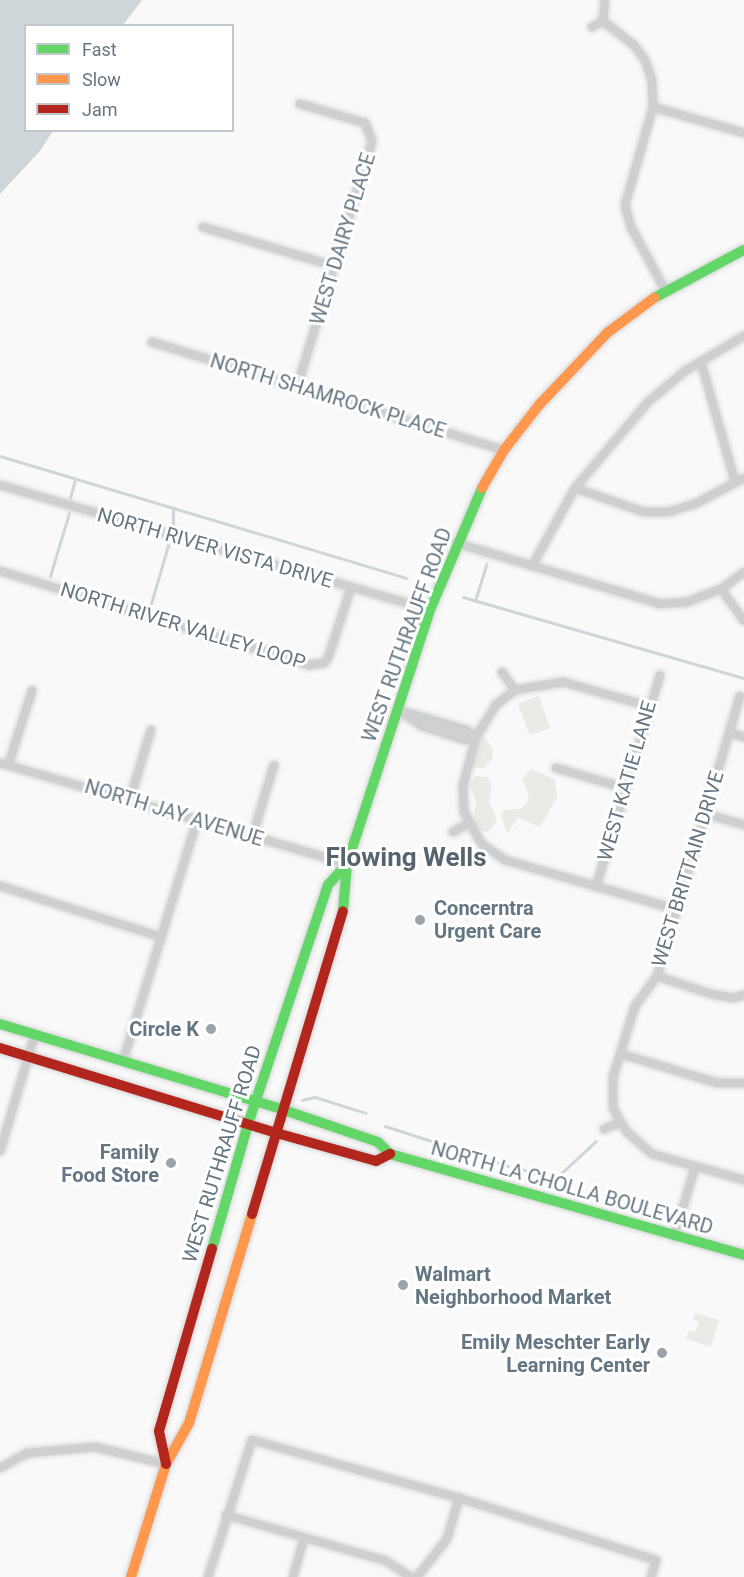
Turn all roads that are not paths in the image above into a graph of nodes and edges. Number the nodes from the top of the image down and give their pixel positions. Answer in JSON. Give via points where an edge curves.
{"nodes":[{"id":1,"x":605,"y":0,"type":"edge"},
{"id":2,"x":603,"y":21,"type":"junction"},
{"id":3,"x":592,"y":27,"type":"dead end"},
{"id":4,"x":300,"y":104,"type":"dead end"},
{"id":5,"x":653,"y":106,"type":"junction"},
{"id":6,"x":744,"y":134,"type":"edge"},
{"id":7,"x":203,"y":227,"type":"dead end"},
{"id":8,"x":744,"y":250,"type":"edge"},
{"id":9,"x":334,"y":266,"type":"junction"},
{"id":10,"x":665,"y":290,"type":"junction"},
{"id":11,"x":744,"y":336,"type":"edge"},
{"id":12,"x":152,"y":342,"type":"dead end"},
{"id":13,"x":701,"y":362,"type":"junction"},
{"id":14,"x":297,"y":387,"type":"junction"},
{"id":15,"x":504,"y":450,"type":"junction"},
{"id":16,"x":744,"y":478,"type":"edge"},
{"id":17,"x":735,"y":481,"type":"junction"},
{"id":18,"x":0,"y":484,"type":"edge"},
{"id":19,"x":575,"y":488,"type":"junction"},
{"id":20,"x":456,"y":543,"type":"junction"},
{"id":21,"x":532,"y":566,"type":"junction"},
{"id":22,"x":0,"y":571,"type":"edge"},
{"id":23,"x":744,"y":572,"type":"edge"},
{"id":24,"x":351,"y":588,"type":"junction"},
{"id":25,"x":721,"y":589,"type":"junction"},
{"id":26,"x":430,"y":610,"type":"junction"},
{"id":27,"x":744,"y":621,"type":"edge"},
{"id":28,"x":502,"y":672,"type":"dead end"},
{"id":29,"x":660,"y":675,"type":"dead end"},
{"id":30,"x":515,"y":690,"type":"junction"},
{"id":31,"x":32,"y":691,"type":"dead end"},
{"id":32,"x":740,"y":696,"type":"dead end"},
{"id":33,"x":648,"y":706,"type":"junction"},
{"id":34,"x":398,"y":710,"type":"junction"},
{"id":35,"x":151,"y":730,"type":"dead end"},
{"id":36,"x":729,"y":732,"type":"junction"},
{"id":37,"x":476,"y":737,"type":"junction"},
{"id":38,"x":744,"y":737,"type":"edge"},
{"id":39,"x":4,"y":763,"type":"edge"},
{"id":40,"x":274,"y":765,"type":"dead end"},
{"id":41,"x":556,"y":768,"type":"dead end"},
{"id":42,"x":625,"y":788,"type":"junction"},
{"id":43,"x":130,"y":799,"type":"junction"},
{"id":44,"x":706,"y":814,"type":"junction"},
{"id":45,"x":197,"y":821,"type":"junction"},
{"id":46,"x":469,"y":823,"type":"junction"},
{"id":47,"x":744,"y":825,"type":"edge"},
{"id":48,"x":453,"y":832,"type":"dead end"},
{"id":49,"x":252,"y":837,"type":"junction"},
{"id":50,"x":347,"y":864,"type":"junction"},
{"id":51,"x":0,"y":886,"type":"edge"},
{"id":52,"x":596,"y":887,"type":"junction"},
{"id":53,"x":678,"y":910,"type":"junction"},
{"id":54,"x":161,"y":937,"type":"junction"},
{"id":55,"x":657,"y":976,"type":"junction"},
{"id":56,"x":744,"y":995,"type":"edge"},
{"id":57,"x":0,"y":1024,"type":"edge"},
{"id":58,"x":35,"y":1034,"type":"junction"},
{"id":59,"x":0,"y":1048,"type":"edge"},
{"id":60,"x":621,"y":1054,"type":"junction"},
{"id":61,"x":27,"y":1056,"type":"junction"},
{"id":62,"x":123,"y":1061,"type":"junction"},
{"id":63,"x":744,"y":1083,"type":"edge"},
{"id":64,"x":255,"y":1101,"type":"junction"},
{"id":65,"x":281,"y":1109,"type":"junction"},
{"id":66,"x":621,"y":1122,"type":"junction"},
{"id":67,"x":248,"y":1124,"type":"junction"},
{"id":68,"x":604,"y":1129,"type":"dead end"},
{"id":69,"x":273,"y":1132,"type":"junction"},
{"id":70,"x":0,"y":1151,"type":"edge"},
{"id":71,"x":390,"y":1154,"type":"junction"},
{"id":72,"x":695,"y":1167,"type":"junction"},
{"id":73,"x":744,"y":1180,"type":"edge"},
{"id":74,"x":674,"y":1237,"type":"junction"},
{"id":75,"x":744,"y":1256,"type":"edge"},
{"id":76,"x":166,"y":1464,"type":"junction"},
{"id":77,"x":0,"y":1468,"type":"edge"},
{"id":78,"x":459,"y":1498,"type":"junction"},
{"id":79,"x":226,"y":1515,"type":"junction"},
{"id":80,"x":304,"y":1538,"type":"junction"},
{"id":81,"x":131,"y":1577,"type":"edge"},
{"id":82,"x":208,"y":1577,"type":"edge"},
{"id":83,"x":293,"y":1577,"type":"edge"},
{"id":84,"x":411,"y":1577,"type":"edge"},
{"id":85,"x":417,"y":1577,"type":"edge"},
{"id":86,"x":651,"y":1577,"type":"edge"}],
"edges":[{"from":1,"to":2,"type":"street"},
{"from":2,"to":3,"type":"street"},
{"from":2,"to":5,"type":"street","via":[[623,35],[645,60],[652,80]]},
{"from":4,"to":9,"type":"street","name":"WEST DAIRY PLACE","via":[[365,123],[372,133]]},
{"from":5,"to":6,"type":"street"},
{"from":5,"to":10,"type":"street","via":[[625,205],[631,228]]},
{"from":7,"to":9,"type":"street"},
{"from":8,"to":10,"type":"main road","name":"WEST RUTHRAUFF ROAD"},
{"from":9,"to":14,"type":"street","name":"WEST DAIRY PLACE"},
{"from":10,"to":15,"type":"main road","name":"WEST RUTHRAUFF ROAD","via":[[607,333],[539,405]]},
{"from":11,"to":13,"type":"street"},
{"from":12,"to":14,"type":"street","name":"NORTH SHAMROCK PLACE"},
{"from":13,"to":17,"type":"street"},
{"from":13,"to":19,"type":"street","via":[[648,402]]},
{"from":14,"to":15,"type":"street","name":"NORTH SHAMROCK PLACE"},
{"from":15,"to":20,"type":"main road","name":"WEST RUTHRAUFF ROAD"},
{"from":16,"to":17,"type":"street"},
{"from":17,"to":19,"type":"street","via":[[697,503],[668,512],[644,512]]},
{"from":18,"to":24,"type":"street","name":"NORTH RIVER VISTA DRIVE"},
{"from":19,"to":21,"type":"street"},
{"from":20,"to":21,"type":"street"},
{"from":20,"to":26,"type":"main road","name":"WEST RUTHRAUFF ROAD"},
{"from":21,"to":25,"type":"street","via":[[660,603],[687,602]]},
{"from":22,"to":24,"type":"street","name":"NORTH RIVER VALLEY LOOP","via":[[321,666],[330,653]]},
{"from":23,"to":25,"type":"street"},
{"from":24,"to":26,"type":"street","name":"NORTH RIVER VISTA DRIVE"},
{"from":25,"to":27,"type":"street"},
{"from":26,"to":34,"type":"main road","name":"WEST RUTHRAUFF ROAD"},
{"from":28,"to":30,"type":"street"},
{"from":29,"to":33,"type":"street","name":"WEST KATIE LANE"},
{"from":30,"to":33,"type":"street","via":[[563,682]]},
{"from":30,"to":37,"type":"street","via":[[496,705]]},
{"from":31,"to":39,"type":"street"},
{"from":32,"to":36,"type":"street","name":"WEST BRITTAIN DRIVE"},
{"from":33,"to":42,"type":"street","name":"WEST KATIE LANE"},
{"from":34,"to":37,"type":"street","via":[[422,726],[465,740]]},
{"from":34,"to":50,"type":"main road","name":"WEST RUTHRAUFF ROAD"},
{"from":35,"to":43,"type":"street"},
{"from":36,"to":38,"type":"street"},
{"from":36,"to":44,"type":"street","name":"WEST BRITTAIN DRIVE"},
{"from":37,"to":46,"type":"street","via":[[463,786]]},
{"from":39,"to":43,"type":"street","name":"NORTH JAY AVENUE"},
{"from":40,"to":49,"type":"street"},
{"from":41,"to":42,"type":"street"},
{"from":42,"to":52,"type":"street","name":"WEST KATIE LANE"},
{"from":43,"to":45,"type":"street","name":"NORTH JAY AVENUE"},
{"from":44,"to":47,"type":"street"},
{"from":44,"to":53,"type":"street","name":"WEST BRITTAIN DRIVE"},
{"from":45,"to":49,"type":"street","name":"NORTH JAY AVENUE"},
{"from":45,"to":54,"type":"street"},
{"from":46,"to":48,"type":"street"},
{"from":46,"to":52,"type":"street","via":[[482,844],[505,860]]},
{"from":49,"to":50,"type":"street","name":"NORTH JAY AVENUE"},
{"from":50,"to":64,"type":"main road","name":"WEST RUTHRAUFF ROAD","via":[[328,885]]},
{"from":50,"to":65,"type":"main road","name":"WEST RUTHRAUFF ROAD","via":[[346,900]]},
{"from":51,"to":54,"type":"street"},
{"from":52,"to":53,"type":"street"},
{"from":53,"to":55,"type":"street","name":"WEST BRITTAIN DRIVE"},
{"from":54,"to":62,"type":"street"},
{"from":55,"to":56,"type":"street","via":[[711,994],[734,998]]},
{"from":55,"to":60,"type":"street","name":"WEST BRITTAIN DRIVE","via":[[635,1006]]},
{"from":57,"to":58,"type":"main road","name":"NORTH LA CHOLLA BOULEVARD"},
{"from":58,"to":61,"type":"street"},
{"from":58,"to":62,"type":"main road","name":"NORTH LA CHOLLA BOULEVARD"},
{"from":59,"to":61,"type":"main road","name":"NORTH LA CHOLLA BOULEVARD"},
{"from":60,"to":63,"type":"street","via":[[717,1083]]},
{"from":60,"to":66,"type":"street","name":"WEST BRITTAIN DRIVE","via":[[613,1077],[613,1108]]},
{"from":61,"to":67,"type":"main road","name":"NORTH LA CHOLLA BOULEVARD"},
{"from":61,"to":70,"type":"street"},
{"from":62,"to":64,"type":"main road","name":"NORTH LA CHOLLA BOULEVARD"},
{"from":64,"to":65,"type":"main road","name":"NORTH LA CHOLLA BOULEVARD"},
{"from":64,"to":67,"type":"main road","name":"WEST RUTHRAUFF ROAD"},
{"from":65,"to":69,"type":"main road","name":"WEST RUTHRAUFF ROAD"},
{"from":65,"to":71,"type":"main road","name":"NORTH LA CHOLLA BOULEVARD","via":[[378,1142]]},
{"from":66,"to":68,"type":"street"},
{"from":66,"to":72,"type":"street","via":[[652,1154]]},
{"from":67,"to":69,"type":"main road","name":"NORTH LA CHOLLA BOULEVARD"},
{"from":67,"to":76,"type":"main road","name":"WEST RUTHRAUFF ROAD","via":[[159,1431]]},
{"from":69,"to":71,"type":"main road","name":"NORTH LA CHOLLA BOULEVARD","via":[[376,1161]]},
{"from":69,"to":76,"type":"main road","name":"WEST RUTHRAUFF ROAD","via":[[189,1423]]},
{"from":71,"to":74,"type":"main road","name":"NORTH LA CHOLLA BOULEVARD"},
{"from":72,"to":73,"type":"street"},
{"from":72,"to":74,"type":"street"},
{"from":74,"to":75,"type":"main road","name":"NORTH LA CHOLLA BOULEVARD"},
{"from":76,"to":77,"type":"street","via":[[95,1447],[27,1453]]},
{"from":76,"to":81,"type":"main road","name":"WEST RUTHRAUFF ROAD"},
{"from":78,"to":79,"type":"street","via":[[252,1440]]},
{"from":78,"to":85,"type":"street","via":[[447,1539]]},
{"from":78,"to":86,"type":"street","via":[[656,1560]]},
{"from":79,"to":80,"type":"street"},
{"from":79,"to":82,"type":"street"},
{"from":80,"to":83,"type":"street"},
{"from":80,"to":84,"type":"street","via":[[386,1561]]}]}
